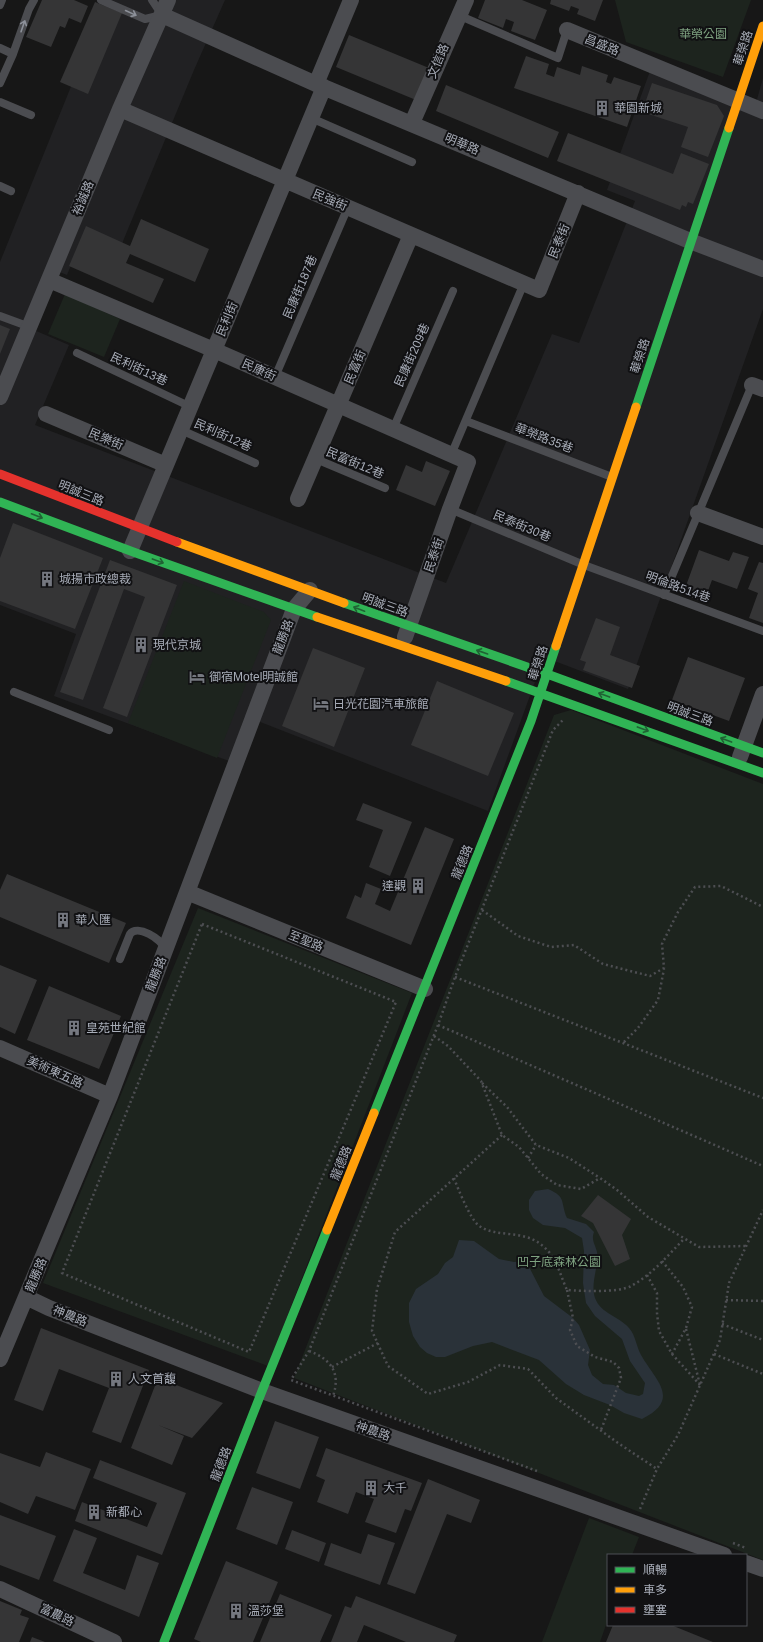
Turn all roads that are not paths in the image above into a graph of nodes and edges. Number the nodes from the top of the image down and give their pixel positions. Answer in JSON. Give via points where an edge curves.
{"nodes":[{"id":1,"x":2,"y":0,"type":"edge"},
{"id":2,"x":34,"y":0,"type":"edge"},
{"id":3,"x":101,"y":0,"type":"edge"},
{"id":4,"x":152,"y":0,"type":"edge"},
{"id":5,"x":168,"y":0,"type":"edge"},
{"id":6,"x":351,"y":0,"type":"edge"},
{"id":7,"x":466,"y":0,"type":"edge"},
{"id":8,"x":0,"y":5,"type":"edge"},
{"id":9,"x":162,"y":15,"type":"junction"},
{"id":10,"x":458,"y":15,"type":"junction"},
{"id":11,"x":763,"y":26,"type":"edge"},
{"id":12,"x":567,"y":30,"type":"joint"},
{"id":13,"x":0,"y":48,"type":"edge"},
{"id":14,"x":13,"y":54,"type":"junction"},
{"id":15,"x":0,"y":83,"type":"edge"},
{"id":16,"x":320,"y":85,"type":"junction"},
{"id":17,"x":738,"y":101,"type":"junction"},
{"id":18,"x":0,"y":102,"type":"edge"},
{"id":19,"x":120,"y":109,"type":"junction"},
{"id":20,"x":763,"y":110,"type":"edge"},
{"id":21,"x":31,"y":116,"type":"dead end"},
{"id":22,"x":311,"y":118,"type":"junction"},
{"id":23,"x":412,"y":123,"type":"junction"},
{"id":24,"x":412,"y":162,"type":"dead end"},
{"id":25,"x":285,"y":180,"type":"junction"},
{"id":26,"x":0,"y":186,"type":"edge"},
{"id":27,"x":11,"y":191,"type":"dead end"},
{"id":28,"x":578,"y":193,"type":"junction"},
{"id":29,"x":348,"y":207,"type":"junction"},
{"id":30,"x":411,"y":235,"type":"junction"},
{"id":31,"x":690,"y":241,"type":"junction"},
{"id":32,"x":763,"y":269,"type":"edge"},
{"id":33,"x":49,"y":280,"type":"junction"},
{"id":34,"x":524,"y":283,"type":"junction"},
{"id":35,"x":539,"y":290,"type":"joint"},
{"id":36,"x":453,"y":291,"type":"dead end"},
{"id":37,"x":0,"y":316,"type":"edge"},
{"id":38,"x":30,"y":327,"type":"junction"},
{"id":39,"x":214,"y":350,"type":"junction"},
{"id":40,"x":77,"y":353,"type":"dead end"},
{"id":41,"x":275,"y":377,"type":"junction"},
{"id":42,"x":758,"y":387,"type":"edge"},
{"id":43,"x":0,"y":397,"type":"edge"},
{"id":44,"x":338,"y":405,"type":"junction"},
{"id":45,"x":191,"y":407,"type":"junction"},
{"id":46,"x":46,"y":414,"type":"dead end"},
{"id":47,"x":466,"y":421,"type":"junction"},
{"id":48,"x":393,"y":429,"type":"junction"},
{"id":49,"x":181,"y":430,"type":"junction"},
{"id":50,"x":451,"y":455,"type":"junction"},
{"id":51,"x":316,"y":459,"type":"junction"},
{"id":52,"x":468,"y":462,"type":"joint"},
{"id":53,"x":255,"y":463,"type":"dead end"},
{"id":54,"x":166,"y":465,"type":"junction"},
{"id":55,"x":0,"y":474,"type":"edge"},
{"id":56,"x":613,"y":478,"type":"junction"},
{"id":57,"x":385,"y":488,"type":"dead end"},
{"id":58,"x":298,"y":499,"type":"dead end"},
{"id":59,"x":0,"y":502,"type":"edge"},
{"id":60,"x":450,"y":509,"type":"junction"},
{"id":61,"x":698,"y":513,"type":"junction"},
{"id":62,"x":139,"y":529,"type":"junction"},
{"id":63,"x":763,"y":537,"type":"edge"},
{"id":64,"x":130,"y":550,"type":"junction"},
{"id":65,"x":584,"y":565,"type":"junction"},
{"id":66,"x":310,"y":590,"type":"junction"},
{"id":67,"x":664,"y":595,"type":"junction"},
{"id":68,"x":294,"y":609,"type":"junction"},
{"id":69,"x":409,"y":627,"type":"junction"},
{"id":70,"x":763,"y":632,"type":"edge"},
{"id":71,"x":401,"y":648,"type":"junction"},
{"id":72,"x":547,"y":674,"type":"junction"},
{"id":73,"x":14,"y":692,"type":"dead end"},
{"id":74,"x":541,"y":693,"type":"junction"},
{"id":75,"x":763,"y":694,"type":"edge"},
{"id":76,"x":109,"y":730,"type":"dead end"},
{"id":77,"x":745,"y":747,"type":"junction"},
{"id":78,"x":763,"y":754,"type":"edge"},
{"id":79,"x":738,"y":764,"type":"junction"},
{"id":80,"x":763,"y":773,"type":"edge"},
{"id":81,"x":187,"y":892,"type":"junction"},
{"id":82,"x":166,"y":950,"type":"junction"},
{"id":83,"x":120,"y":959,"type":"dead end"},
{"id":84,"x":425,"y":989,"type":"junction"},
{"id":85,"x":0,"y":1048,"type":"edge"},
{"id":86,"x":110,"y":1096,"type":"junction"},
{"id":87,"x":26,"y":1297,"type":"junction"},
{"id":88,"x":0,"y":1359,"type":"edge"},
{"id":89,"x":262,"y":1391,"type":"junction"},
{"id":90,"x":725,"y":1548,"type":"edge"},
{"id":91,"x":747,"y":1556,"type":"edge"},
{"id":92,"x":763,"y":1569,"type":"edge"},
{"id":93,"x":0,"y":1589,"type":"edge"},
{"id":94,"x":114,"y":1642,"type":"edge"},
{"id":95,"x":164,"y":1642,"type":"edge"}],
"edges":[{"from":1,"to":8,"type":"lane"},
{"from":14,"to":2,"type":"lane","one_way":true},
{"from":3,"to":9,"type":"lane","one_way":true,"via":[[145,19]]},
{"from":4,"to":9,"type":"lane"},
{"from":5,"to":9,"type":"street","name":"裕誠路"},
{"from":6,"to":16,"type":"street","name":"民利街"},
{"from":7,"to":10,"type":"street","name":"文信路"},
{"from":9,"to":16,"type":"street","name":"明華路"},
{"from":9,"to":19,"type":"street","name":"裕誠路"},
{"from":10,"to":12,"type":"lane","name":"昌盛路","via":[[558,58]]},
{"from":10,"to":23,"type":"street","name":"文信路"},
{"from":11,"to":17,"type":"street","name":"華榮路"},
{"from":12,"to":17,"type":"street","name":"昌盛路"},
{"from":13,"to":14,"type":"lane"},
{"from":14,"to":15,"type":"lane"},
{"from":16,"to":22,"type":"street","name":"民利街"},
{"from":16,"to":23,"type":"street","name":"明華路"},
{"from":17,"to":20,"type":"street","name":"昌盛路"},
{"from":17,"to":31,"type":"street","name":"華榮路"},
{"from":18,"to":21,"type":"lane"},
{"from":19,"to":25,"type":"street","name":"民強街"},
{"from":19,"to":33,"type":"street","name":"裕誠路"},
{"from":22,"to":24,"type":"lane"},
{"from":22,"to":25,"type":"street","name":"民利街"},
{"from":23,"to":28,"type":"street","name":"明華路"},
{"from":25,"to":29,"type":"street","name":"民強街"},
{"from":25,"to":39,"type":"street","name":"民利街"},
{"from":26,"to":27,"type":"lane"},
{"from":28,"to":31,"type":"street","name":"明華路"},
{"from":28,"to":35,"type":"street","name":"民泰街"},
{"from":29,"to":30,"type":"street","name":"民強街"},
{"from":29,"to":41,"type":"lane","name":"民康街187巷"},
{"from":30,"to":34,"type":"street","name":"民強街"},
{"from":30,"to":44,"type":"street","name":"民富街"},
{"from":31,"to":32,"type":"street","name":"明華路"},
{"from":31,"to":56,"type":"street","name":"華榮路"},
{"from":33,"to":38,"type":"street","name":"裕誠路"},
{"from":33,"to":39,"type":"street","name":"民康街"},
{"from":34,"to":35,"type":"street","name":"民強街"},
{"from":34,"to":47,"type":"lane"},
{"from":36,"to":48,"type":"lane","name":"民康街209巷"},
{"from":37,"to":38,"type":"lane"},
{"from":38,"to":43,"type":"street","name":"裕誠路"},
{"from":39,"to":41,"type":"street","name":"民康街"},
{"from":39,"to":45,"type":"street","name":"民利街"},
{"from":40,"to":45,"type":"lane","name":"民利街13巷"},
{"from":41,"to":44,"type":"street","name":"民康街"},
{"from":42,"to":61,"type":"lane"},
{"from":44,"to":48,"type":"street","name":"民康街"},
{"from":44,"to":51,"type":"street","name":"民富街"},
{"from":45,"to":49,"type":"street","name":"民利街"},
{"from":46,"to":54,"type":"street","name":"民樂街"},
{"from":47,"to":50,"type":"lane"},
{"from":47,"to":56,"type":"lane","name":"華榮路35巷"},
{"from":48,"to":50,"type":"street","name":"民康街"},
{"from":49,"to":53,"type":"lane","name":"民利街12巷"},
{"from":49,"to":54,"type":"street","name":"民利街"},
{"from":50,"to":52,"type":"street","name":"民康街"},
{"from":51,"to":57,"type":"lane","name":"民富街12巷"},
{"from":51,"to":58,"type":"street","name":"民富街"},
{"from":52,"to":60,"type":"street","name":"民泰街"},
{"from":54,"to":62,"type":"street","name":"民利街"},
{"from":55,"to":62,"type":"street","name":"明誠三路"},
{"from":56,"to":65,"type":"street","name":"華榮路"},
{"from":59,"to":64,"type":"street","one_way":true},
{"from":60,"to":65,"type":"lane","name":"民泰街30巷"},
{"from":60,"to":69,"type":"street","name":"民泰街"},
{"from":61,"to":63,"type":"street"},
{"from":61,"to":67,"type":"lane"},
{"from":62,"to":64,"type":"street","name":"民利街"},
{"from":62,"to":66,"type":"street","name":"明誠三路"},
{"from":64,"to":68,"type":"street","one_way":true},
{"from":65,"to":67,"type":"lane","name":"明倫路514巷"},
{"from":65,"to":72,"type":"street","name":"華榮路"},
{"from":66,"to":68,"type":"street","name":"龍勝路"},
{"from":69,"to":66,"type":"street","name":"明誠三路","one_way":true},
{"from":67,"to":70,"type":"lane","name":"明倫路514巷"},
{"from":68,"to":71,"type":"street"},
{"from":68,"to":81,"type":"street","name":"龍勝路"},
{"from":69,"to":71,"type":"street","name":"民泰街"},
{"from":72,"to":69,"type":"street","name":"明誠三路","one_way":true},
{"from":71,"to":74,"type":"street"},
{"from":72,"to":74,"type":"street","name":"華榮路"},
{"from":77,"to":72,"type":"street","name":"明誠三路","one_way":true},
{"from":73,"to":76,"type":"lane"},
{"from":74,"to":79,"type":"street","one_way":true},
{"from":74,"to":84,"type":"street","name":"龍德路"},
{"from":75,"to":77,"type":"street"},
{"from":77,"to":78,"type":"street","name":"明誠三路"},
{"from":77,"to":79,"type":"street"},
{"from":79,"to":80,"type":"street"},
{"from":81,"to":82,"type":"street","name":"龍勝路"},
{"from":81,"to":84,"type":"street","name":"至聖路"},
{"from":82,"to":83,"type":"lane","via":[[160,940],[138,930],[132,931]]},
{"from":82,"to":86,"type":"street","name":"龍勝路"},
{"from":84,"to":89,"type":"street","name":"龍德路"},
{"from":85,"to":86,"type":"street","name":"美術東五路"},
{"from":86,"to":87,"type":"street","name":"龍勝路"},
{"from":87,"to":88,"type":"street","name":"龍勝路"},
{"from":87,"to":89,"type":"street","name":"神農路"},
{"from":89,"to":90,"type":"street","name":"神農路"},
{"from":89,"to":95,"type":"street","name":"龍德路"},
{"from":91,"to":92,"type":"street"},
{"from":93,"to":94,"type":"street","name":"富農路"}]}
